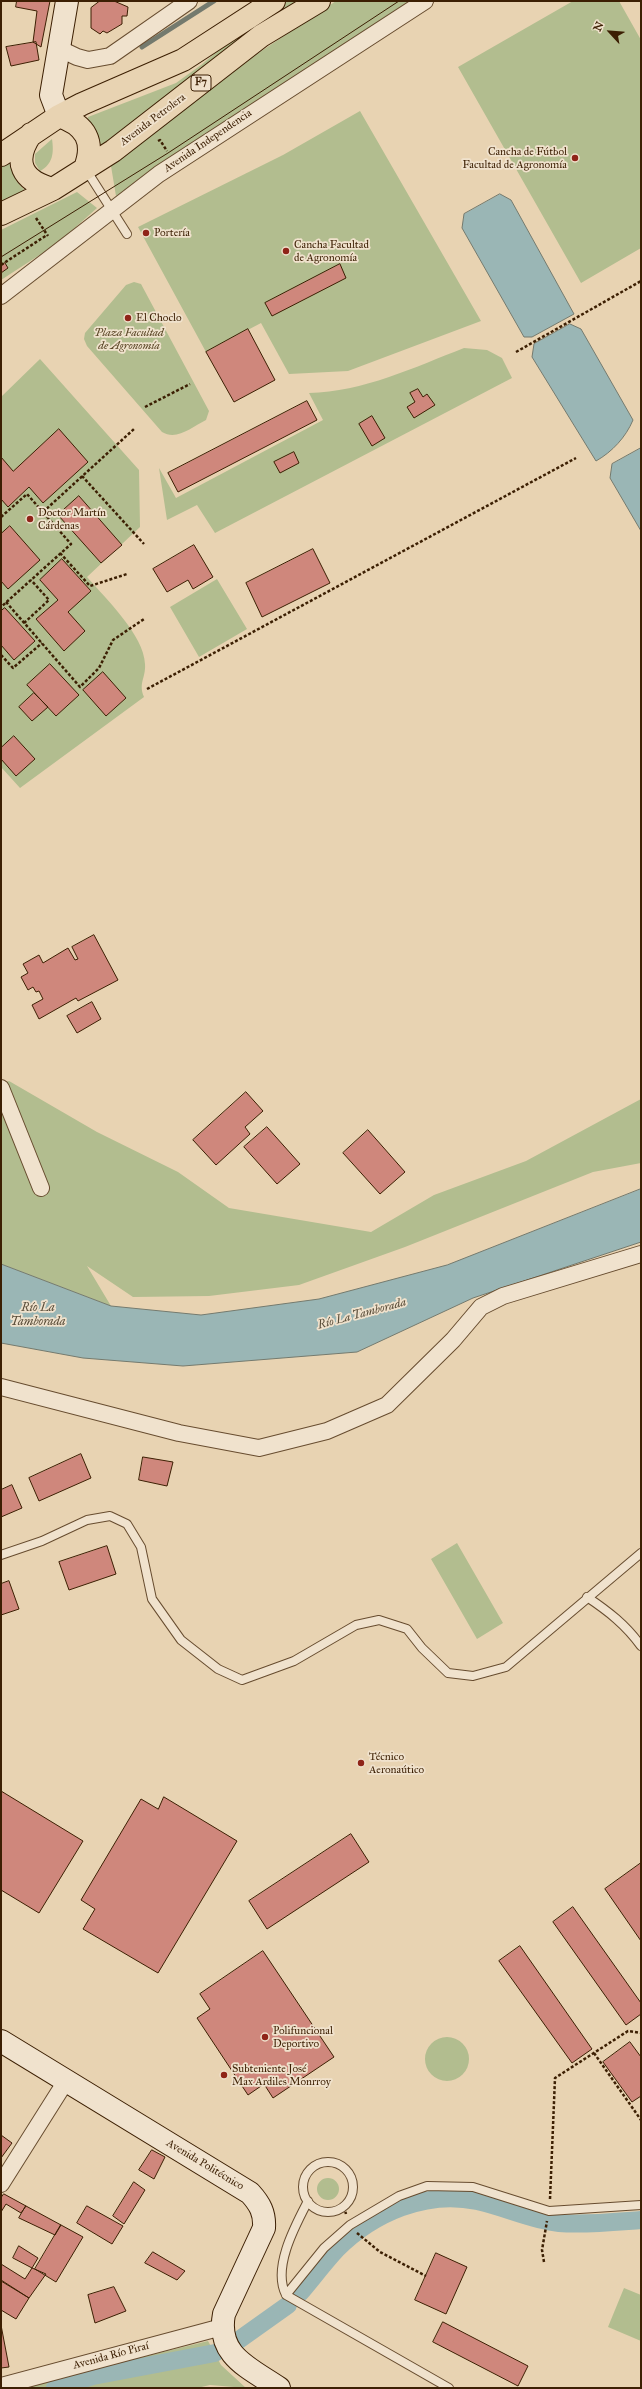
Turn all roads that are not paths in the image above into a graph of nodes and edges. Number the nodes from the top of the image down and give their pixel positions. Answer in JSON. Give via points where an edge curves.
{"nodes":[{"id":1,"x":67,"y":1,"type":"edge"},
{"id":2,"x":189,"y":1,"type":"edge"},
{"id":3,"x":274,"y":1,"type":"edge"},
{"id":4,"x":319,"y":1,"type":"edge"},
{"id":5,"x":425,"y":1,"type":"edge"},
{"id":6,"x":58,"y":48,"type":"junction"},
{"id":7,"x":59,"y":116,"type":"junction"},
{"id":8,"x":31,"y":134,"type":"junction"},
{"id":9,"x":1,"y":155,"type":"edge"},
{"id":10,"x":85,"y":168,"type":"junction"},
{"id":11,"x":53,"y":189,"type":"junction"},
{"id":12,"x":112,"y":210,"type":"junction"},
{"id":13,"x":1,"y":214,"type":"edge"},
{"id":14,"x":127,"y":234,"type":"dead end"},
{"id":15,"x":1,"y":296,"type":"edge"},
{"id":16,"x":1,"y":1088,"type":"edge"},
{"id":17,"x":41,"y":1188,"type":"dead end"},
{"id":18,"x":641,"y":1254,"type":"edge"},
{"id":19,"x":1,"y":1387,"type":"edge"},
{"id":20,"x":641,"y":1553,"type":"edge"},
{"id":21,"x":1,"y":1555,"type":"edge"},
{"id":22,"x":587,"y":1598,"type":"junction"},
{"id":23,"x":641,"y":1646,"type":"edge"},
{"id":24,"x":1,"y":2041,"type":"edge"},
{"id":25,"x":66,"y":2081,"type":"junction"},
{"id":26,"x":1,"y":2184,"type":"edge"},
{"id":27,"x":308,"y":2201,"type":"junction"},
{"id":28,"x":641,"y":2205,"type":"edge"},
{"id":29,"x":287,"y":2295,"type":"junction"},
{"id":30,"x":222,"y":2331,"type":"junction"},
{"id":31,"x":1,"y":2386,"type":"edge"},
{"id":32,"x":279,"y":2388,"type":"edge"},
{"id":33,"x":449,"y":2388,"type":"edge"}],
"edges":[{"from":1,"to":6,"type":"main road"},
{"from":2,"to":6,"type":"street","via":[[110,56],[88,60]]},
{"from":3,"to":7,"type":"highway","via":[[183,60]]},
{"from":4,"to":10,"type":"highway","name":"Avenida Petrolera","number":"F7","via":[[261,36],[113,150]]},
{"from":5,"to":12,"type":"street","name":"Avenida Independencia","via":[[169,167]]},
{"from":6,"to":7,"type":"main road","via":[[51,95]]},
{"from":7,"to":8,"type":"highway"},
{"from":7,"to":10,"type":"highway","via":[[77,125],[88,138],[89,157]]},
{"from":8,"to":9,"type":"highway"},
{"from":8,"to":11,"type":"highway","via":[[23,147],[22,167],[26,176],[33,182]]},
{"from":10,"to":11,"type":"highway","name":"Avenida Petrolera","number":"F7"},
{"from":10,"to":12,"type":"lane"},
{"from":11,"to":13,"type":"highway","name":"Avenida Petrolera","number":"F7"},
{"from":12,"to":14,"type":"lane"},
{"from":12,"to":15,"type":"street","name":"Avenida Independencia"},
{"from":16,"to":17,"type":"street"},
{"from":18,"to":19,"type":"street","via":[[503,1296],[481,1307],[453,1340],[387,1405],[327,1431],[259,1448],[179,1433]]},
{"from":20,"to":22,"type":"lane"},
{"from":21,"to":22,"type":"lane","via":[[42,1541],[87,1520],[110,1516],[127,1524],[140,1547],[152,1599],[181,1640],[218,1669],[242,1680],[294,1661],[356,1625],[379,1620],[407,1629],[448,1673],[473,1676],[506,1667]]},
{"from":22,"to":23,"type":"lane","via":[[629,1629]]},
{"from":24,"to":25,"type":"main road","name":"Avenida Politécnico"},
{"from":25,"to":26,"type":"street"},
{"from":25,"to":30,"type":"main road","name":"Avenida Politécnico","via":[[250,2193],[260,2204],[264,2228],[224,2314]]},
{"from":27,"to":27,"type":"lane","via":[[321,2210],[336,2210],[344,2206],[349,2200],[353,2186],[347,2171],[329,2162],[314,2167],[304,2183]]},
{"from":27,"to":29,"type":"lane","via":[[284,2253],[282,2286]]},
{"from":28,"to":29,"type":"lane","via":[[549,2211],[473,2187],[427,2186],[398,2196],[350,2225],[324,2248]]},
{"from":29,"to":33,"type":"lane"},
{"from":30,"to":31,"type":"street","name":"Avenida Río Piraí"},
{"from":30,"to":32,"type":"main road","via":[[235,2358]]}]}
